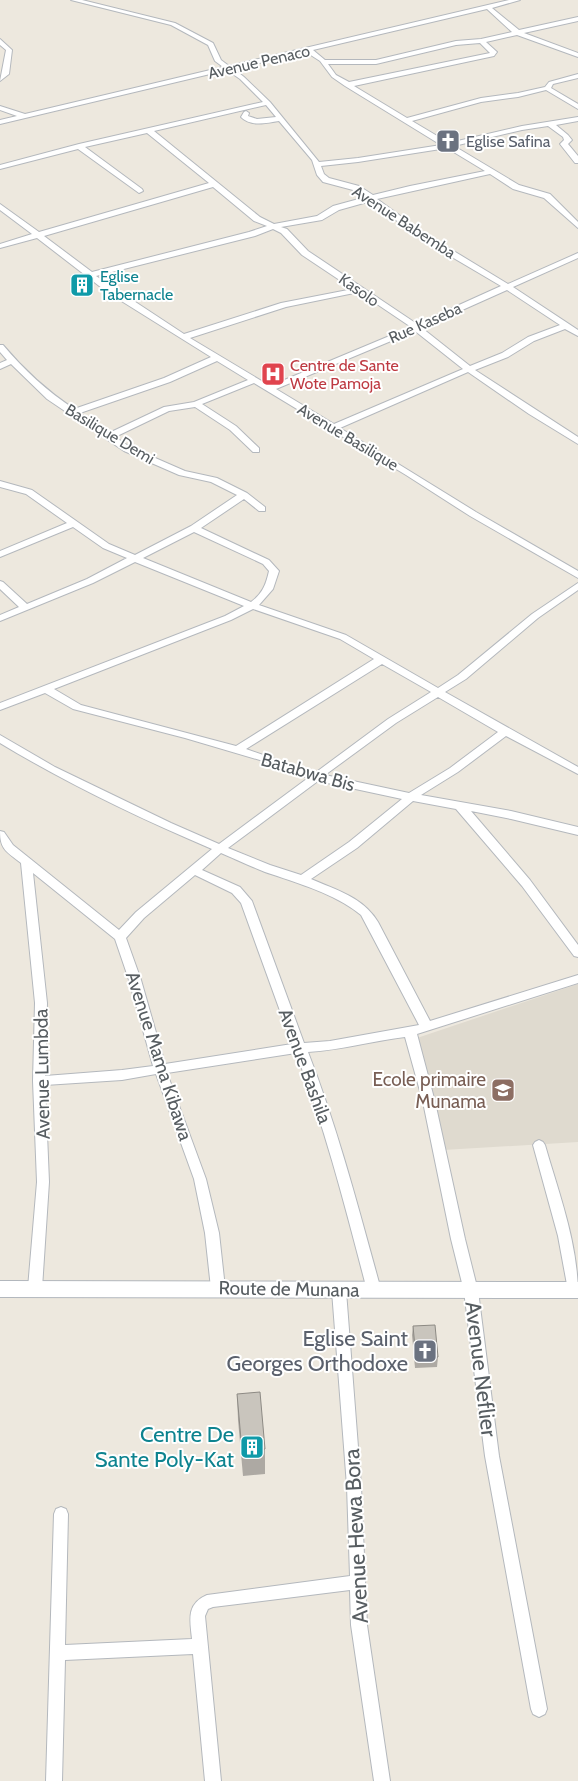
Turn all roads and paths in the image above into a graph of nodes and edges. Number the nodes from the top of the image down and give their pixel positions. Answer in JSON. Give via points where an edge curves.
{"nodes":[{"id":1,"x":74,"y":0,"type":"edge"},
{"id":2,"x":517,"y":0,"type":"edge"},
{"id":3,"x":488,"y":7,"type":"junction"},
{"id":4,"x":578,"y":19,"type":"edge"},
{"id":5,"x":518,"y":33,"type":"junction"},
{"id":6,"x":0,"y":41,"type":"edge"},
{"id":7,"x":481,"y":41,"type":"junction"},
{"id":8,"x":308,"y":50,"type":"junction"},
{"id":9,"x":578,"y":55,"type":"edge"},
{"id":10,"x":323,"y":62,"type":"junction"},
{"id":11,"x":227,"y":68,"type":"junction"},
{"id":12,"x":578,"y":76,"type":"edge"},
{"id":13,"x":0,"y":79,"type":"edge"},
{"id":14,"x":347,"y":85,"type":"junction"},
{"id":15,"x":547,"y":88,"type":"junction"},
{"id":16,"x":270,"y":106,"type":"junction"},
{"id":17,"x":578,"y":107,"type":"edge"},
{"id":18,"x":0,"y":108,"type":"edge"},
{"id":19,"x":243,"y":111,"type":"junction"},
{"id":20,"x":25,"y":116,"type":"junction"},
{"id":21,"x":281,"y":118,"type":"junction"},
{"id":22,"x":578,"y":119,"type":"edge"},
{"id":23,"x":406,"y":120,"type":"junction"},
{"id":24,"x":0,"y":122,"type":"edge"},
{"id":25,"x":549,"y":123,"type":"junction"},
{"id":26,"x":148,"y":130,"type":"junction"},
{"id":27,"x":79,"y":146,"type":"junction"},
{"id":28,"x":446,"y":146,"type":"junction"},
{"id":29,"x":578,"y":161,"type":"edge"},
{"id":30,"x":317,"y":164,"type":"junction"},
{"id":31,"x":0,"y":167,"type":"edge"},
{"id":32,"x":491,"y":172,"type":"junction"},
{"id":33,"x":214,"y":184,"type":"junction"},
{"id":34,"x":139,"y":192,"type":"dead end"},
{"id":35,"x":372,"y":198,"type":"junction"},
{"id":36,"x":0,"y":206,"type":"edge"},
{"id":37,"x":275,"y":226,"type":"junction"},
{"id":38,"x":578,"y":226,"type":"edge"},
{"id":39,"x":38,"y":236,"type":"junction"},
{"id":40,"x":0,"y":246,"type":"edge"},
{"id":41,"x":578,"y":256,"type":"edge"},
{"id":42,"x":90,"y":276,"type":"junction"},
{"id":43,"x":508,"y":287,"type":"junction"},
{"id":44,"x":359,"y":290,"type":"junction"},
{"id":45,"x":566,"y":326,"type":"junction"},
{"id":46,"x":416,"y":327,"type":"junction"},
{"id":47,"x":578,"y":334,"type":"edge"},
{"id":48,"x":183,"y":337,"type":"junction"},
{"id":49,"x":0,"y":347,"type":"edge"},
{"id":50,"x":217,"y":358,"type":"junction"},
{"id":51,"x":12,"y":361,"type":"junction"},
{"id":52,"x":0,"y":366,"type":"edge"},
{"id":53,"x":468,"y":369,"type":"junction"},
{"id":54,"x":254,"y":380,"type":"junction"},
{"id":55,"x":270,"y":389,"type":"junction"},
{"id":56,"x":196,"y":404,"type":"junction"},
{"id":57,"x":72,"y":413,"type":"junction"},
{"id":58,"x":333,"y":428,"type":"junction"},
{"id":59,"x":108,"y":437,"type":"junction"},
{"id":60,"x":578,"y":441,"type":"edge"},
{"id":61,"x":256,"y":450,"type":"dead end"},
{"id":62,"x":0,"y":484,"type":"edge"},
{"id":63,"x":244,"y":495,"type":"junction"},
{"id":64,"x":262,"y":509,"type":"dead end"},
{"id":65,"x":74,"y":523,"type":"junction"},
{"id":66,"x":194,"y":528,"type":"junction"},
{"id":67,"x":0,"y":554,"type":"edge"},
{"id":68,"x":134,"y":558,"type":"junction"},
{"id":69,"x":578,"y":575,"type":"edge"},
{"id":70,"x":0,"y":584,"type":"edge"},
{"id":71,"x":578,"y":586,"type":"edge"},
{"id":72,"x":252,"y":606,"type":"junction"},
{"id":73,"x":26,"y":608,"type":"junction"},
{"id":74,"x":0,"y":618,"type":"edge"},
{"id":75,"x":382,"y":659,"type":"junction"},
{"id":76,"x":46,"y":688,"type":"junction"},
{"id":77,"x":438,"y":693,"type":"junction"},
{"id":78,"x":0,"y":708,"type":"edge"},
{"id":79,"x":506,"y":731,"type":"junction"},
{"id":80,"x":0,"y":738,"type":"edge"},
{"id":81,"x":236,"y":751,"type":"junction"},
{"id":82,"x":578,"y":771,"type":"edge"},
{"id":83,"x":317,"y":777,"type":"junction"},
{"id":84,"x":412,"y":796,"type":"junction"},
{"id":85,"x":460,"y":806,"type":"junction"},
{"id":86,"x":578,"y":831,"type":"edge"},
{"id":87,"x":0,"y":835,"type":"edge"},
{"id":88,"x":219,"y":849,"type":"junction"},
{"id":89,"x":5,"y":850,"type":"edge"},
{"id":90,"x":26,"y":861,"type":"junction"},
{"id":91,"x":195,"y":871,"type":"junction"},
{"id":92,"x":302,"y":880,"type":"junction"},
{"id":93,"x":120,"y":937,"type":"junction"},
{"id":94,"x":578,"y":953,"type":"edge"},
{"id":95,"x":578,"y":979,"type":"edge"},
{"id":96,"x":426,"y":1026,"type":"junction"},
{"id":97,"x":410,"y":1032,"type":"junction"},
{"id":98,"x":298,"y":1048,"type":"junction"},
{"id":99,"x":160,"y":1069,"type":"junction"},
{"id":100,"x":39,"y":1081,"type":"junction"},
{"id":101,"x":540,"y":1145,"type":"dead end"},
{"id":102,"x":35,"y":1288,"type":"junction"},
{"id":103,"x":218,"y":1288,"type":"junction"},
{"id":104,"x":0,"y":1289,"type":"edge"},
{"id":105,"x":374,"y":1290,"type":"junction"},
{"id":106,"x":577,"y":1290,"type":"edge"},
{"id":107,"x":339,"y":1291,"type":"junction"},
{"id":108,"x":471,"y":1291,"type":"junction"},
{"id":109,"x":61,"y":1514,"type":"dead end"},
{"id":110,"x":358,"y":1582,"type":"junction"},
{"id":111,"x":201,"y":1646,"type":"junction"},
{"id":112,"x":59,"y":1653,"type":"junction"},
{"id":113,"x":539,"y":1709,"type":"dead end"},
{"id":114,"x":54,"y":1781,"type":"edge"},
{"id":115,"x":213,"y":1781,"type":"edge"},
{"id":116,"x":382,"y":1781,"type":"edge"}],
"edges":[{"from":1,"to":11,"type":"street","name":"Avenue Babemba","via":[[179,27],[211,44],[218,61]]},
{"from":2,"to":3,"type":"street","name":"Avenue Penaco"},
{"from":3,"to":5,"type":"street"},
{"from":3,"to":8,"type":"street","name":"Avenue Penaco"},
{"from":4,"to":5,"type":"street"},
{"from":5,"to":7,"type":"street"},
{"from":5,"to":9,"type":"street"},
{"from":6,"to":13,"type":"street","via":[[10,50],[6,74]]},
{"from":7,"to":10,"type":"street","via":[[456,43],[376,62]]},
{"from":7,"to":14,"type":"street","via":[[494,54]]},
{"from":8,"to":10,"type":"street"},
{"from":8,"to":11,"type":"street","name":"Avenue Penaco"},
{"from":10,"to":14,"type":"street"},
{"from":11,"to":16,"type":"street","name":"Avenue Babemba"},
{"from":11,"to":20,"type":"street","name":"Avenue Penaco"},
{"from":12,"to":15,"type":"street","via":[[550,83]]},
{"from":14,"to":23,"type":"street"},
{"from":15,"to":17,"type":"street"},
{"from":15,"to":23,"type":"street","via":[[480,100]]},
{"from":16,"to":19,"type":"street"},
{"from":16,"to":21,"type":"street","name":"Avenue Babemba"},
{"from":18,"to":20,"type":"street"},
{"from":19,"to":21,"type":"street","via":[[244,117],[254,122]]},
{"from":19,"to":26,"type":"street"},
{"from":20,"to":24,"type":"street","name":"Avenue Penaco"},
{"from":21,"to":30,"type":"street","name":"Avenue Babemba"},
{"from":22,"to":25,"type":"street"},
{"from":23,"to":28,"type":"street"},
{"from":25,"to":28,"type":"street"},
{"from":25,"to":29,"type":"street","via":[[566,136],[568,140],[564,144]]},
{"from":26,"to":27,"type":"street"},
{"from":26,"to":33,"type":"street","name":"Kasolo"},
{"from":27,"to":31,"type":"street"},
{"from":27,"to":34,"type":"street"},
{"from":28,"to":30,"type":"street"},
{"from":28,"to":32,"type":"street"},
{"from":30,"to":35,"type":"street","name":"Avenue Babemba","via":[[326,180],[356,188]]},
{"from":32,"to":35,"type":"street"},
{"from":32,"to":38,"type":"street","via":[[516,187],[547,196]]},
{"from":33,"to":37,"type":"street","name":"Kasolo","via":[[258,219]]},
{"from":33,"to":39,"type":"street"},
{"from":35,"to":37,"type":"street","via":[[336,208],[319,218]]},
{"from":35,"to":43,"type":"street","name":"Avenue Babemba","via":[[445,251]]},
{"from":36,"to":39,"type":"street","name":"Avenue Basilique"},
{"from":37,"to":42,"type":"street"},
{"from":37,"to":44,"type":"street","name":"Kasolo","via":[[305,253]]},
{"from":39,"to":40,"type":"street"},
{"from":39,"to":42,"type":"street","name":"Avenue Basilique"},
{"from":41,"to":43,"type":"street","name":"Rue Kaseba"},
{"from":42,"to":48,"type":"street","name":"Avenue Basilique"},
{"from":43,"to":45,"type":"street","name":"Avenue Babemba"},
{"from":43,"to":46,"type":"street","name":"Rue Kaseba"},
{"from":44,"to":46,"type":"street","name":"Kasolo"},
{"from":44,"to":48,"type":"street","via":[[284,305]]},
{"from":45,"to":47,"type":"street","name":"Avenue Babemba"},
{"from":45,"to":53,"type":"street"},
{"from":46,"to":53,"type":"street","name":"Kasolo"},
{"from":46,"to":55,"type":"street","name":"Rue Kaseba"},
{"from":48,"to":50,"type":"street","name":"Avenue Basilique"},
{"from":49,"to":51,"type":"street","name":"Basilique Demi"},
{"from":50,"to":54,"type":"street","name":"Avenue Basilique"},
{"from":50,"to":57,"type":"street","via":[[167,380]]},
{"from":51,"to":52,"type":"street"},
{"from":51,"to":57,"type":"street","name":"Basilique Demi","via":[[50,398]]},
{"from":53,"to":58,"type":"street"},
{"from":53,"to":60,"type":"street","name":"Kasolo"},
{"from":54,"to":55,"type":"street","name":"Avenue Basilique"},
{"from":54,"to":56,"type":"street"},
{"from":55,"to":58,"type":"street","name":"Avenue Basilique"},
{"from":56,"to":59,"type":"street","via":[[167,409]]},
{"from":56,"to":61,"type":"street","via":[[233,428]]},
{"from":57,"to":59,"type":"street","name":"Basilique Demi"},
{"from":58,"to":69,"type":"street","name":"Avenue Basilique"},
{"from":59,"to":63,"type":"street","name":"Basilique Demi","via":[[155,462],[182,473],[214,480]]},
{"from":62,"to":65,"type":"street","via":[[29,492]]},
{"from":63,"to":64,"type":"street","name":"Basilique Demi"},
{"from":63,"to":66,"type":"street"},
{"from":65,"to":67,"type":"street"},
{"from":65,"to":68,"type":"street","via":[[106,546]]},
{"from":66,"to":68,"type":"street"},
{"from":66,"to":72,"type":"street","via":[[266,562],[274,571],[268,594]]},
{"from":68,"to":72,"type":"street"},
{"from":68,"to":73,"type":"street"},
{"from":70,"to":73,"type":"street"},
{"from":71,"to":77,"type":"street"},
{"from":72,"to":75,"type":"street","via":[[342,638]]},
{"from":72,"to":76,"type":"street"},
{"from":73,"to":74,"type":"street"},
{"from":75,"to":77,"type":"street"},
{"from":75,"to":81,"type":"street"},
{"from":76,"to":78,"type":"street"},
{"from":76,"to":81,"type":"street","name":"Batabwa Bis","via":[[76,707]]},
{"from":77,"to":79,"type":"street"},
{"from":77,"to":83,"type":"street","via":[[392,721]]},
{"from":79,"to":82,"type":"street"},
{"from":79,"to":84,"type":"street","via":[[454,770]]},
{"from":80,"to":88,"type":"street","via":[[52,769]]},
{"from":81,"to":83,"type":"street","name":"Batabwa Bis"},
{"from":83,"to":84,"type":"street","name":"Batabwa Bis"},
{"from":83,"to":88,"type":"street"},
{"from":84,"to":85,"type":"street","name":"Batabwa Bis"},
{"from":84,"to":92,"type":"street","via":[[353,846]]},
{"from":85,"to":86,"type":"street","name":"Batabwa Bis"},
{"from":85,"to":94,"type":"street","via":[[526,883]]},
{"from":87,"to":89,"type":"street"},
{"from":88,"to":91,"type":"street"},
{"from":88,"to":92,"type":"street"},
{"from":89,"to":90,"type":"street"},
{"from":90,"to":93,"type":"street"},
{"from":90,"to":100,"type":"street","name":"Avenue Lumbda","via":[[40,994]]},
{"from":91,"to":93,"type":"street","via":[[173,886]]},
{"from":91,"to":98,"type":"street","name":"Avenue Bashila","via":[[236,890],[246,901]]},
{"from":92,"to":96,"type":"street","via":[[353,902],[365,912]]},
{"from":93,"to":99,"type":"street","name":"Avenue Mama Kibawa"},
{"from":95,"to":96,"type":"street"},
{"from":96,"to":97,"type":"street"},
{"from":97,"to":98,"type":"street","via":[[330,1046]]},
{"from":97,"to":108,"type":"street","name":"Avenue Neflier"},
{"from":98,"to":99,"type":"street"},
{"from":98,"to":105,"type":"street","name":"Avenue Bashila","via":[[314,1084],[343,1173]]},
{"from":99,"to":100,"type":"street"},
{"from":99,"to":103,"type":"street","name":"Avenue Mama Kibawa","via":[[200,1179],[212,1234]]},
{"from":100,"to":102,"type":"street","name":"Avenue Lumbda","via":[[43,1182]]},
{"from":101,"to":106,"type":"street"},
{"from":102,"to":103,"type":"main road","name":"Route de Munana"},
{"from":102,"to":104,"type":"main road","name":"Route de Munana"},
{"from":103,"to":107,"type":"main road","name":"Route de Munana"},
{"from":105,"to":107,"type":"main road","name":"Route de Munana"},
{"from":105,"to":108,"type":"main road","name":"Route de Munana"},
{"from":106,"to":108,"type":"main road","name":"Route de Munana"},
{"from":107,"to":110,"type":"street","name":"Avenue Hewa Bora"},
{"from":108,"to":113,"type":"street","name":"Avenue Neflier","via":[[492,1456]]},
{"from":109,"to":112,"type":"street"},
{"from":110,"to":111,"type":"street","via":[[212,1600],[203,1604],[197,1615]]},
{"from":110,"to":116,"type":"street","name":"Avenue Hewa Bora","via":[[359,1625]]},
{"from":111,"to":112,"type":"street"},
{"from":111,"to":115,"type":"street"},
{"from":112,"to":114,"type":"street"}]}
